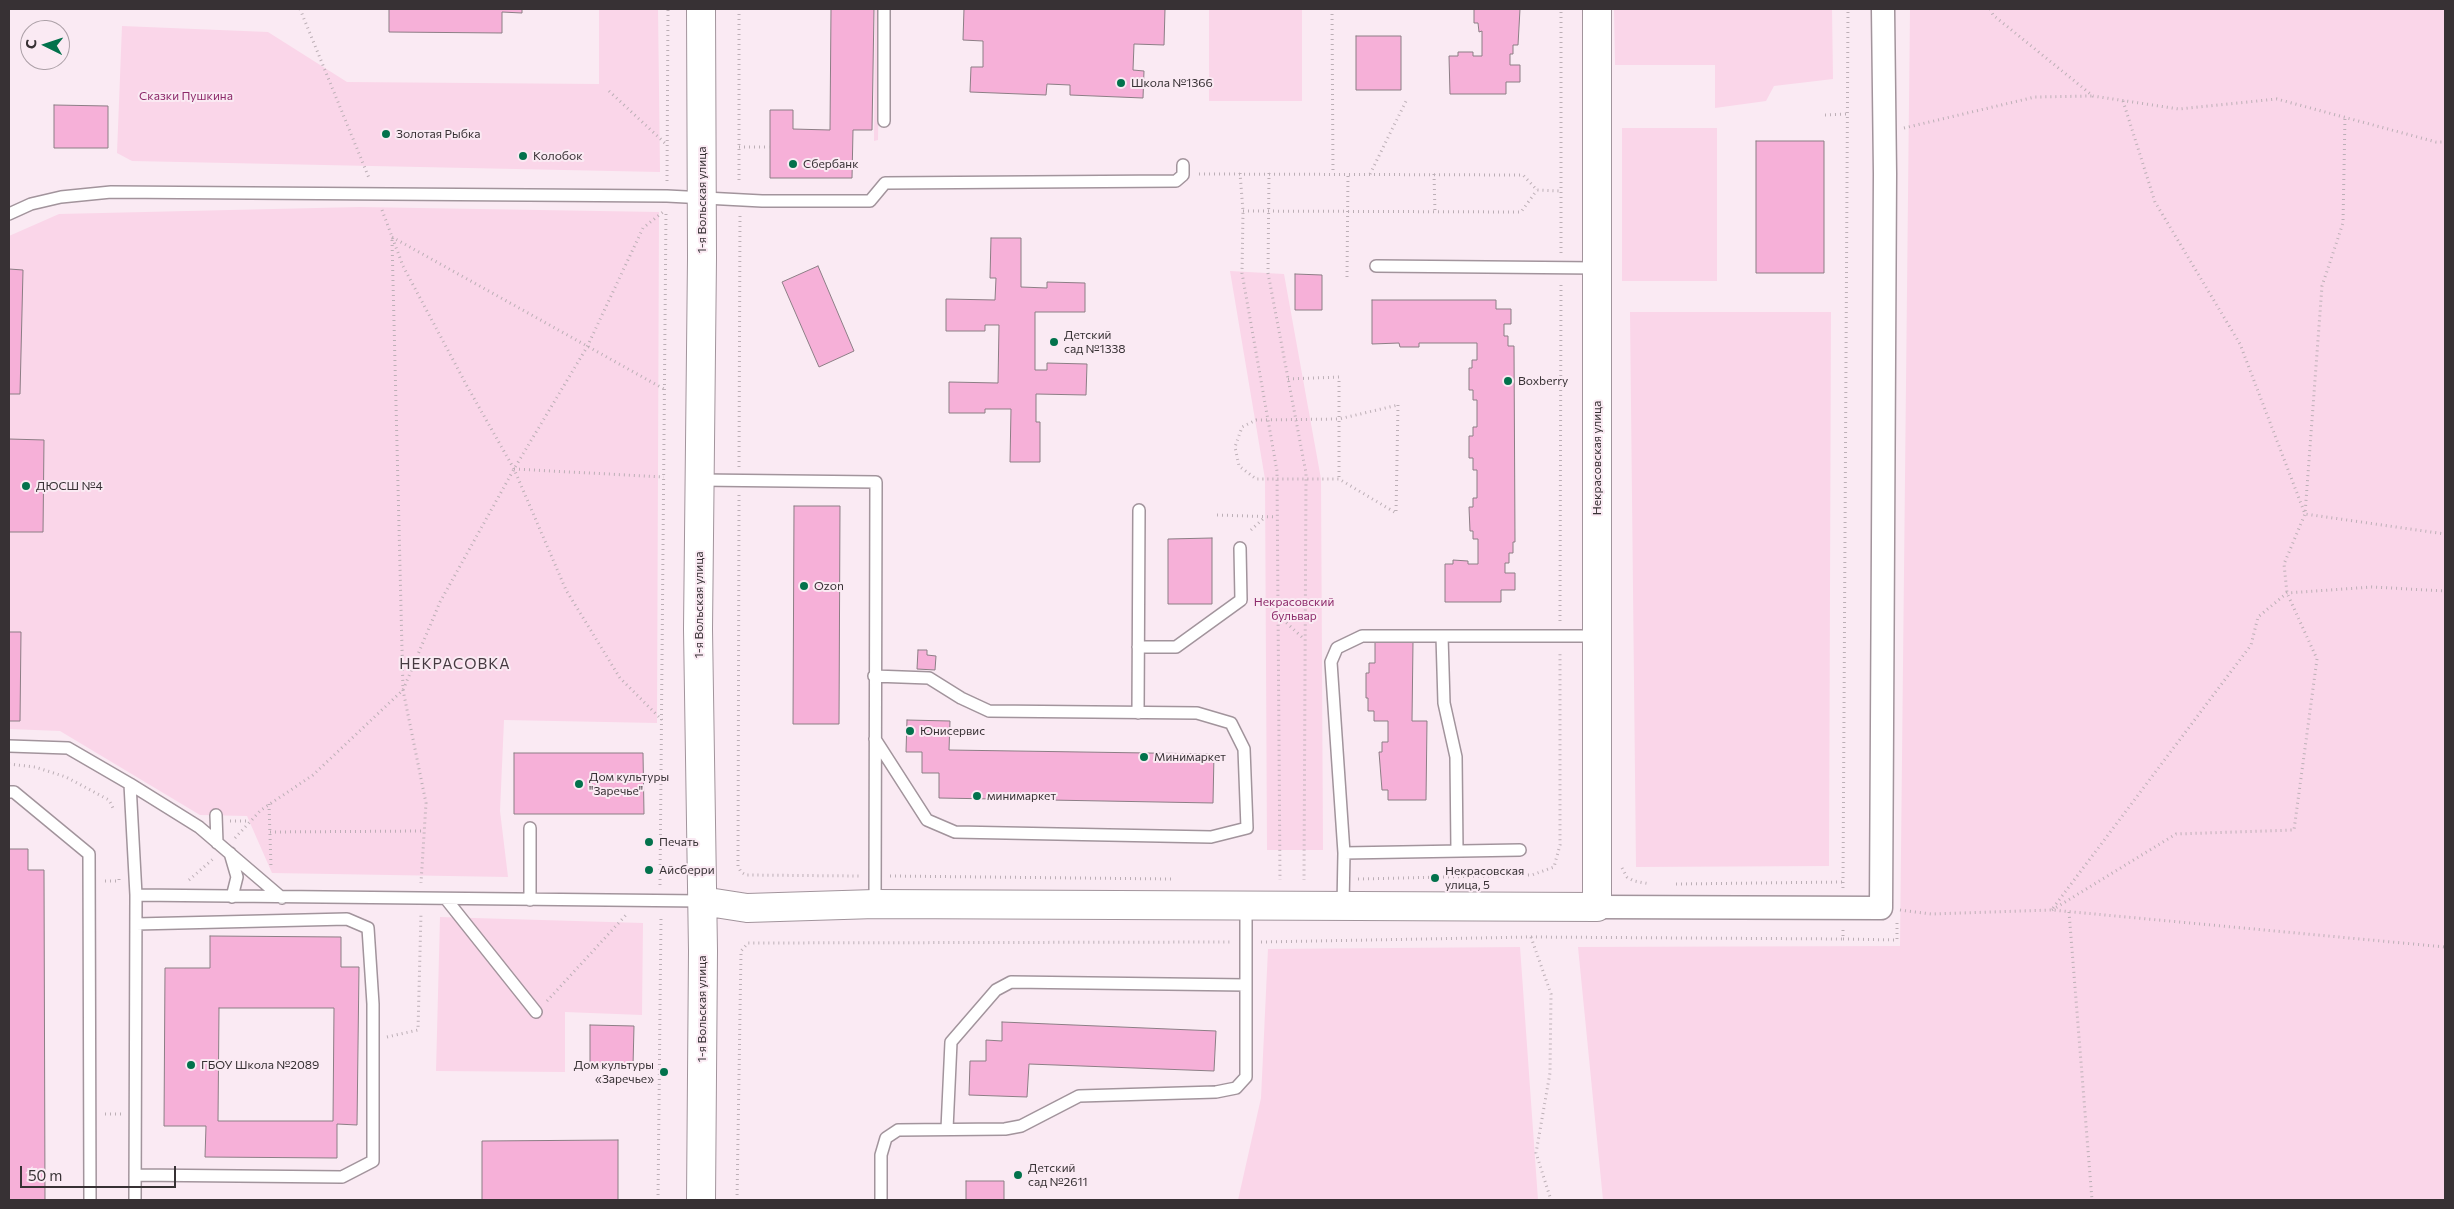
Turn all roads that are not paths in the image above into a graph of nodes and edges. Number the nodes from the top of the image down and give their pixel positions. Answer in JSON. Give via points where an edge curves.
{"nodes":[{"id":1,"x":701,"y":9,"type":"edge"},
{"id":2,"x":884,"y":9,"type":"edge"},
{"id":3,"x":1597,"y":9,"type":"edge"},
{"id":4,"x":1883,"y":9,"type":"edge"},
{"id":5,"x":884,"y":121,"type":"dead end"},
{"id":6,"x":1183,"y":170,"type":"road end"},
{"id":7,"x":702,"y":197,"type":"junction"},
{"id":8,"x":9,"y":214,"type":"edge"},
{"id":9,"x":1376,"y":266,"type":"dead end"},
{"id":10,"x":1597,"y":268,"type":"junction"},
{"id":11,"x":700,"y":480,"type":"junction"},
{"id":12,"x":1139,"y":510,"type":"dead end"},
{"id":13,"x":1240,"y":548,"type":"dead end"},
{"id":14,"x":1442,"y":636,"type":"junction"},
{"id":15,"x":1597,"y":636,"type":"junction"},
{"id":16,"x":1138,"y":647,"type":"junction"},
{"id":17,"x":874,"y":676,"type":"junction"},
{"id":18,"x":1138,"y":713,"type":"junction"},
{"id":19,"x":875,"y":739,"type":"junction"},
{"id":20,"x":9,"y":746,"type":"edge"},
{"id":21,"x":130,"y":784,"type":"junction"},
{"id":22,"x":9,"y":792,"type":"edge"},
{"id":23,"x":216,"y":815,"type":"dead end"},
{"id":24,"x":530,"y":828,"type":"dead end"},
{"id":25,"x":224,"y":848,"type":"junction"},
{"id":26,"x":1520,"y":850,"type":"dead end"},
{"id":27,"x":1457,"y":851,"type":"junction"},
{"id":28,"x":1344,"y":852,"type":"junction"},
{"id":29,"x":1343,"y":892,"type":"junction"},
{"id":30,"x":136,"y":894,"type":"junction"},
{"id":31,"x":232,"y":897,"type":"junction"},
{"id":32,"x":282,"y":898,"type":"junction"},
{"id":33,"x":446,"y":899,"type":"junction"},
{"id":34,"x":530,"y":900,"type":"junction"},
{"id":35,"x":702,"y":901,"type":"junction"},
{"id":36,"x":875,"y":904,"type":"junction"},
{"id":37,"x":1246,"y":905,"type":"junction"},
{"id":38,"x":1597,"y":907,"type":"junction"},
{"id":39,"x":136,"y":924,"type":"junction"},
{"id":40,"x":1246,"y":984,"type":"junction"},
{"id":41,"x":536,"y":1012,"type":"road end"},
{"id":42,"x":947,"y":1129,"type":"junction"},
{"id":43,"x":135,"y":1175,"type":"junction"},
{"id":44,"x":90,"y":1200,"type":"edge"},
{"id":45,"x":136,"y":1200,"type":"edge"},
{"id":46,"x":701,"y":1200,"type":"edge"},
{"id":47,"x":881,"y":1200,"type":"edge"}],
"edges":[{"from":1,"to":7,"type":"street","name":"1-я Вольская улица"},
{"from":2,"to":5,"type":"lane"},
{"from":3,"to":10,"type":"street","name":"Некрасовская улица"},
{"from":4,"to":38,"type":"street","via":[[1881,908]]},
{"from":6,"to":7,"type":"lane","via":[[1176,181],[885,184],[870,201]]},
{"from":7,"to":8,"type":"lane","via":[[111,192],[61,197],[30,204]]},
{"from":7,"to":11,"type":"street","name":"1-я Вольская улица"},
{"from":9,"to":10,"type":"lane"},
{"from":10,"to":15,"type":"street","name":"Некрасовская улица"},
{"from":11,"to":17,"type":"lane","via":[[876,482]]},
{"from":11,"to":35,"type":"street","name":"1-я Вольская улица","via":[[698,629]]},
{"from":12,"to":16,"type":"lane"},
{"from":13,"to":16,"type":"lane","via":[[1241,600],[1176,647]]},
{"from":14,"to":15,"type":"lane"},
{"from":14,"to":27,"type":"lane","via":[[1444,703],[1456,757]]},
{"from":14,"to":28,"type":"lane","via":[[1362,636],[1337,648],[1331,662]]},
{"from":15,"to":38,"type":"street","name":"Некрасовская улица"},
{"from":16,"to":18,"type":"lane"},
{"from":17,"to":18,"type":"lane","via":[[929,678],[989,712]]},
{"from":17,"to":19,"type":"lane"},
{"from":18,"to":19,"type":"lane","via":[[1197,713],[1231,723],[1244,749],[1247,828],[1211,837],[955,832],[927,820]]},
{"from":19,"to":36,"type":"lane"},
{"from":20,"to":21,"type":"lane","via":[[68,748]]},
{"from":21,"to":25,"type":"lane","via":[[199,827]]},
{"from":21,"to":30,"type":"lane"},
{"from":22,"to":44,"type":"lane","via":[[14,792],[89,854]]},
{"from":23,"to":25,"type":"lane"},
{"from":24,"to":34,"type":"lane"},
{"from":25,"to":31,"type":"lane","via":[[237,877]]},
{"from":25,"to":32,"type":"lane"},
{"from":26,"to":27,"type":"lane"},
{"from":27,"to":28,"type":"lane"},
{"from":28,"to":29,"type":"lane"},
{"from":29,"to":37,"type":"street"},
{"from":29,"to":38,"type":"street"},
{"from":30,"to":31,"type":"lane"},
{"from":30,"to":39,"type":"lane"},
{"from":31,"to":32,"type":"lane"},
{"from":32,"to":33,"type":"lane"},
{"from":33,"to":34,"type":"lane"},
{"from":33,"to":41,"type":"lane"},
{"from":34,"to":35,"type":"lane"},
{"from":35,"to":36,"type":"street","via":[[747,908]]},
{"from":35,"to":46,"type":"street","name":"1-я Вольская улица"},
{"from":36,"to":37,"type":"street"},
{"from":37,"to":40,"type":"lane"},
{"from":39,"to":43,"type":"lane"},
{"from":39,"to":43,"type":"lane","via":[[347,919],[368,928],[373,1161],[342,1177]]},
{"from":40,"to":42,"type":"lane","via":[[1246,1077],[1236,1088],[1216,1092],[1079,1096],[1022,1126]]},
{"from":40,"to":42,"type":"lane","via":[[1011,982],[996,990],[951,1042]]},
{"from":42,"to":47,"type":"lane","via":[[898,1130],[886,1138],[881,1155]]},
{"from":43,"to":45,"type":"lane"}]}
